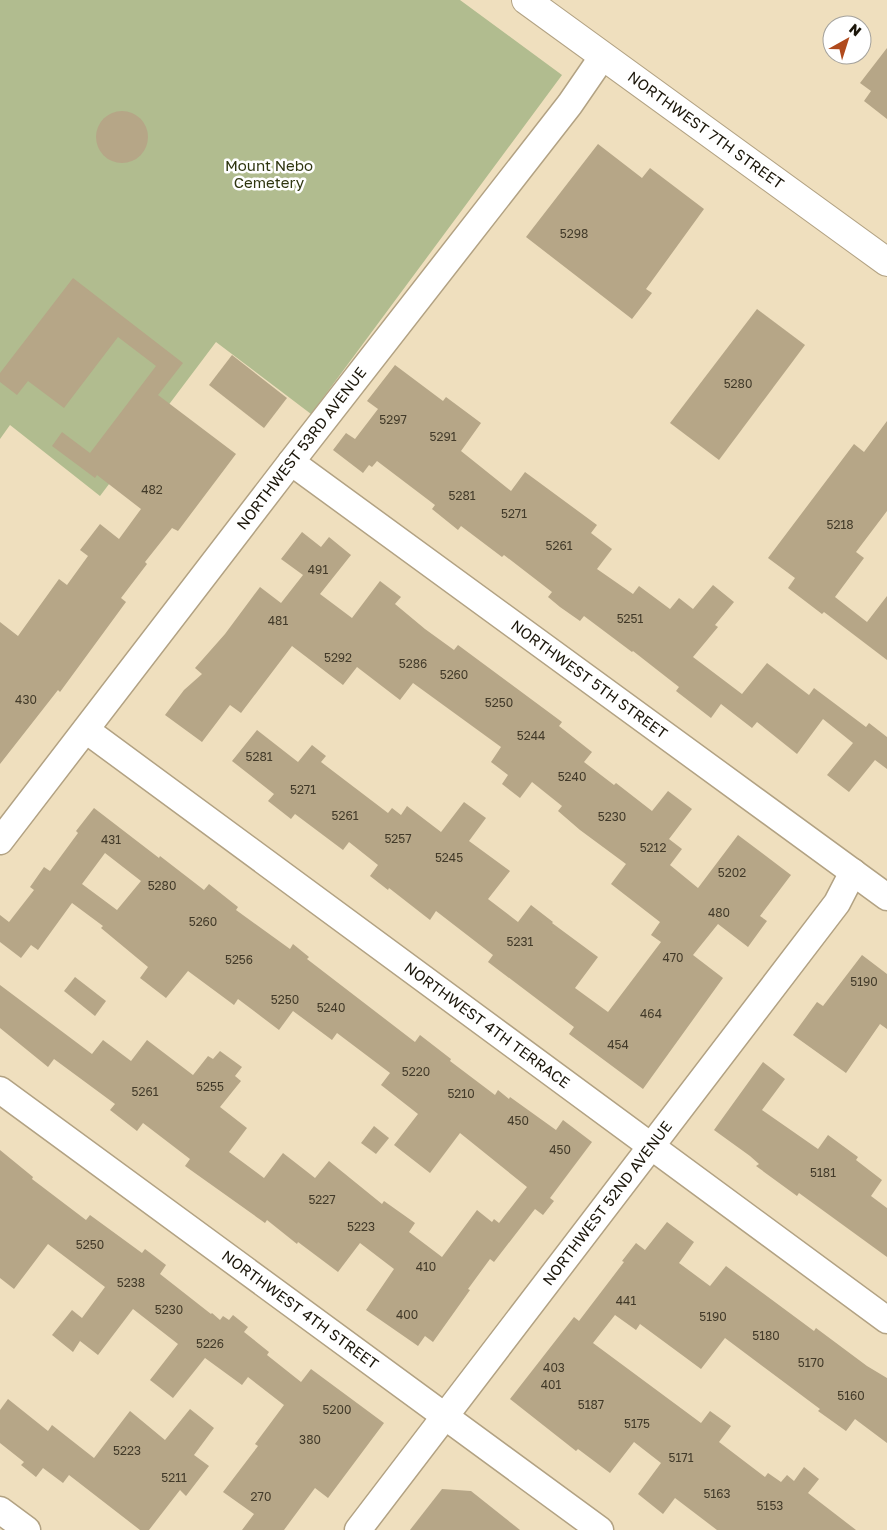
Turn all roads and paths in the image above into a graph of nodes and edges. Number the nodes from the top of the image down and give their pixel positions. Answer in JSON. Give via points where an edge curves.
{"nodes":[{"id":1,"x":526,"y":0,"type":"edge"},
{"id":2,"x":603,"y":56,"type":"junction"},
{"id":3,"x":887,"y":262,"type":"edge"},
{"id":4,"x":291,"y":462,"type":"junction"},
{"id":5,"x":86,"y":730,"type":"junction"},
{"id":6,"x":0,"y":841,"type":"edge"},
{"id":7,"x":853,"y":872,"type":"junction"},
{"id":8,"x":887,"y":898,"type":"edge"},
{"id":9,"x":0,"y":1090,"type":"edge"},
{"id":10,"x":651,"y":1147,"type":"junction"},
{"id":11,"x":887,"y":1320,"type":"edge"},
{"id":12,"x":445,"y":1416,"type":"junction"},
{"id":13,"x":0,"y":1510,"type":"edge"},
{"id":14,"x":27,"y":1530,"type":"edge"},
{"id":15,"x":358,"y":1530,"type":"edge"},
{"id":16,"x":600,"y":1530,"type":"edge"}],
"edges":[{"from":1,"to":2,"type":"main road","name":"NORTHWEST 7TH STREET"},
{"from":2,"to":3,"type":"main road","name":"NORTHWEST 7TH STREET"},
{"from":2,"to":4,"type":"street","name":"NORTHWEST 53RD AVENUE","via":[[570,104]]},
{"from":4,"to":5,"type":"street","name":"NORTHWEST 53RD AVENUE"},
{"from":4,"to":7,"type":"street","name":"NORTHWEST 5TH STREET"},
{"from":5,"to":6,"type":"street","name":"NORTHWEST 53RD AVENUE"},
{"from":5,"to":10,"type":"street","name":"NORTHWEST 4TH TERRACE"},
{"from":7,"to":8,"type":"street","name":"NORTHWEST 5TH STREET"},
{"from":7,"to":10,"type":"street","name":"NORTHWEST 52ND AVENUE","via":[[836,903]]},
{"from":9,"to":12,"type":"street","name":"NORTHWEST 4TH STREET"},
{"from":10,"to":11,"type":"street","name":"NORTHWEST 4TH TERRACE"},
{"from":10,"to":12,"type":"street","name":"NORTHWEST 52ND AVENUE"},
{"from":12,"to":15,"type":"street","name":"NORTHWEST 52ND AVENUE"},
{"from":12,"to":16,"type":"street","name":"NORTHWEST 4TH STREET"},
{"from":13,"to":14,"type":"street"}]}
